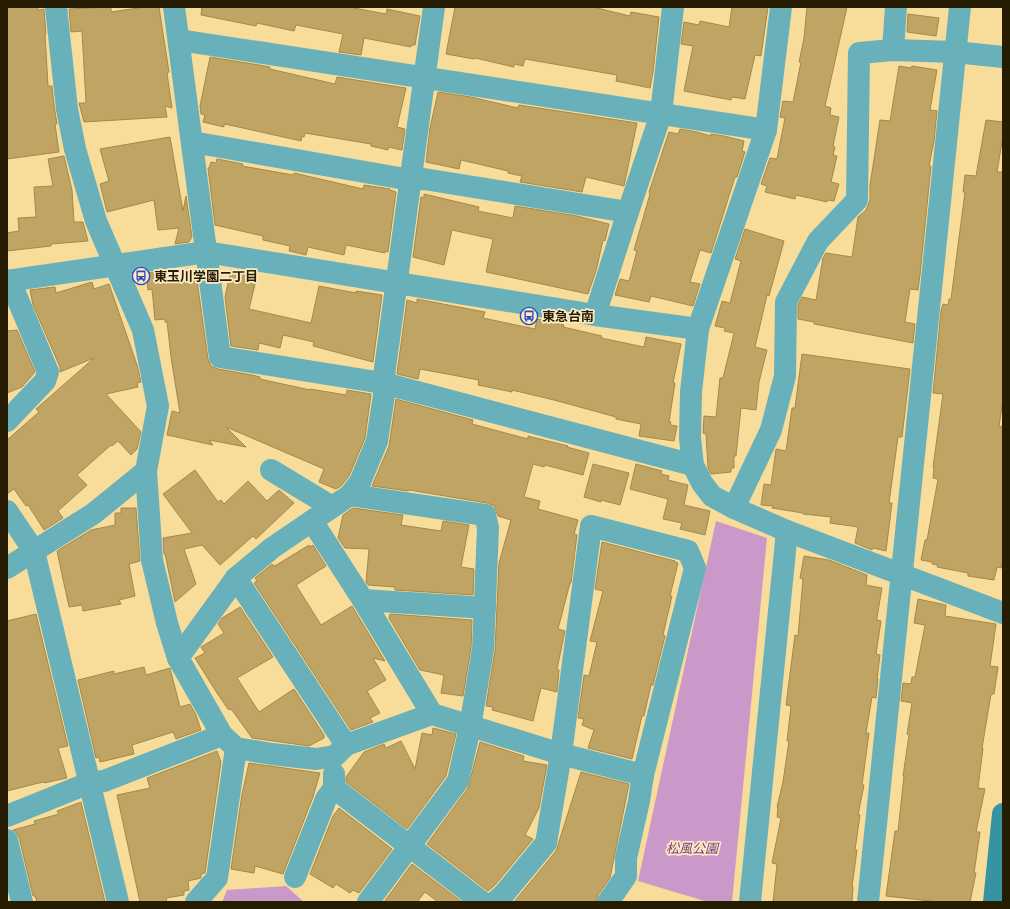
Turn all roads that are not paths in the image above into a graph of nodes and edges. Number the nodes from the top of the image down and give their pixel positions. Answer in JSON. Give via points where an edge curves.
{"nodes":[{"id":1,"x":56,"y":7,"type":"edge"},
{"id":2,"x":174,"y":7,"type":"edge"},
{"id":3,"x":434,"y":7,"type":"edge"},
{"id":4,"x":672,"y":7,"type":"edge"},
{"id":5,"x":781,"y":7,"type":"edge"},
{"id":6,"x":896,"y":7,"type":"edge"},
{"id":7,"x":960,"y":7,"type":"edge"},
{"id":8,"x":179,"y":40,"type":"junction"},
{"id":9,"x":893,"y":50,"type":"junction"},
{"id":10,"x":955,"y":52,"type":"junction"},
{"id":11,"x":1003,"y":56,"type":"edge"},
{"id":12,"x":425,"y":78,"type":"junction"},
{"id":13,"x":661,"y":114,"type":"junction"},
{"id":14,"x":766,"y":130,"type":"junction"},
{"id":15,"x":192,"y":142,"type":"junction"},
{"id":16,"x":411,"y":180,"type":"junction"},
{"id":17,"x":628,"y":212,"type":"junction"},
{"id":18,"x":206,"y":252,"type":"junction"},
{"id":19,"x":114,"y":265,"type":"junction"},
{"id":20,"x":8,"y":281,"type":"edge"},
{"id":21,"x":397,"y":284,"type":"junction"},
{"id":22,"x":595,"y":315,"type":"junction"},
{"id":23,"x":698,"y":329,"type":"junction"},
{"id":24,"x":383,"y":383,"type":"junction"},
{"id":25,"x":7,"y":421,"type":"edge"},
{"id":26,"x":693,"y":465,"type":"junction"},
{"id":27,"x":271,"y":470,"type":"dead end"},
{"id":28,"x":146,"y":471,"type":"junction"},
{"id":29,"x":350,"y":494,"type":"junction"},
{"id":30,"x":332,"y":507,"type":"junction"},
{"id":31,"x":734,"y":508,"type":"junction"},
{"id":32,"x":7,"y":511,"type":"edge"},
{"id":33,"x":312,"y":521,"type":"junction"},
{"id":34,"x":788,"y":531,"type":"junction"},
{"id":35,"x":34,"y":551,"type":"junction"},
{"id":36,"x":7,"y":568,"type":"edge"},
{"id":37,"x":902,"y":574,"type":"junction"},
{"id":38,"x":236,"y":578,"type":"junction"},
{"id":39,"x":363,"y":600,"type":"junction"},
{"id":40,"x":485,"y":608,"type":"junction"},
{"id":41,"x":1003,"y":613,"type":"edge"},
{"id":42,"x":178,"y":658,"type":"junction"},
{"id":43,"x":432,"y":714,"type":"junction"},
{"id":44,"x":470,"y":727,"type":"junction"},
{"id":45,"x":229,"y":741,"type":"junction"},
{"id":46,"x":340,"y":751,"type":"junction"},
{"id":47,"x":561,"y":754,"type":"junction"},
{"id":48,"x":642,"y":775,"type":"junction"},
{"id":49,"x":89,"y":783,"type":"junction"},
{"id":50,"x":334,"y":788,"type":"junction"},
{"id":51,"x":1003,"y":814,"type":"edge"},
{"id":52,"x":7,"y":816,"type":"edge"},
{"id":53,"x":7,"y":840,"type":"edge"},
{"id":54,"x":410,"y":846,"type":"junction"},
{"id":55,"x":296,"y":877,"type":"dead end"},
{"id":56,"x":22,"y":902,"type":"edge"},
{"id":57,"x":118,"y":902,"type":"edge"},
{"id":58,"x":196,"y":902,"type":"edge"},
{"id":59,"x":368,"y":902,"type":"edge"},
{"id":60,"x":482,"y":902,"type":"edge"},
{"id":61,"x":496,"y":902,"type":"edge"},
{"id":62,"x":608,"y":902,"type":"edge"},
{"id":63,"x":750,"y":902,"type":"edge"},
{"id":64,"x":868,"y":902,"type":"edge"},
{"id":65,"x":994,"y":902,"type":"edge"}],
"edges":[{"from":1,"to":19,"type":"street","via":[[67,110],[75,149],[96,221]]},
{"from":2,"to":8,"type":"street"},
{"from":3,"to":12,"type":"street"},
{"from":4,"to":13,"type":"street"},
{"from":5,"to":14,"type":"street"},
{"from":6,"to":9,"type":"street"},
{"from":7,"to":10,"type":"street"},
{"from":8,"to":12,"type":"street"},
{"from":8,"to":15,"type":"street"},
{"from":9,"to":10,"type":"street"},
{"from":9,"to":31,"type":"street","via":[[859,53],[857,200],[818,241],[786,302],[785,376],[771,430]]},
{"from":10,"to":11,"type":"street"},
{"from":10,"to":37,"type":"street"},
{"from":12,"to":13,"type":"street"},
{"from":12,"to":16,"type":"street"},
{"from":13,"to":14,"type":"street"},
{"from":13,"to":17,"type":"street"},
{"from":14,"to":23,"type":"street"},
{"from":15,"to":16,"type":"street"},
{"from":15,"to":18,"type":"street"},
{"from":16,"to":17,"type":"street","via":[[424,179]]},
{"from":16,"to":21,"type":"street"},
{"from":17,"to":22,"type":"street"},
{"from":18,"to":19,"type":"street"},
{"from":18,"to":21,"type":"street"},
{"from":18,"to":24,"type":"street","via":[[220,357]]},
{"from":19,"to":20,"type":"street"},
{"from":19,"to":28,"type":"street","via":[[142,330],[158,406]]},
{"from":20,"to":25,"type":"street","via":[[48,372],[45,381]]},
{"from":21,"to":22,"type":"street"},
{"from":21,"to":24,"type":"street"},
{"from":22,"to":23,"type":"street"},
{"from":23,"to":26,"type":"street","via":[[690,392]]},
{"from":24,"to":26,"type":"street"},
{"from":24,"to":29,"type":"street","via":[[384,395],[376,441],[360,482]]},
{"from":26,"to":31,"type":"street","via":[[712,496]]},
{"from":27,"to":30,"type":"street"},
{"from":28,"to":35,"type":"street","via":[[93,514]]},
{"from":28,"to":42,"type":"street","via":[[152,560]]},
{"from":29,"to":30,"type":"street"},
{"from":29,"to":40,"type":"street","via":[[485,515],[488,528]]},
{"from":30,"to":33,"type":"street"},
{"from":31,"to":34,"type":"street"},
{"from":32,"to":35,"type":"street"},
{"from":33,"to":38,"type":"street","via":[[272,548]]},
{"from":33,"to":39,"type":"street"},
{"from":34,"to":37,"type":"street"},
{"from":34,"to":63,"type":"street"},
{"from":35,"to":36,"type":"street"},
{"from":35,"to":49,"type":"street"},
{"from":37,"to":41,"type":"street"},
{"from":37,"to":64,"type":"street"},
{"from":38,"to":42,"type":"street"},
{"from":38,"to":46,"type":"street"},
{"from":39,"to":40,"type":"street"},
{"from":39,"to":43,"type":"street"},
{"from":40,"to":44,"type":"street","via":[[482,649]]},
{"from":42,"to":45,"type":"street"},
{"from":43,"to":44,"type":"street"},
{"from":43,"to":46,"type":"street"},
{"from":44,"to":47,"type":"street"},
{"from":44,"to":54,"type":"street","via":[[458,781]]},
{"from":45,"to":46,"type":"street","via":[[294,757],[316,759]]},
{"from":45,"to":49,"type":"street","via":[[104,781]]},
{"from":45,"to":58,"type":"street","via":[[217,878]]},
{"from":46,"to":50,"type":"street"},
{"from":47,"to":48,"type":"street"},
{"from":47,"to":48,"type":"street","via":[[591,526],[688,551],[695,568]]},
{"from":47,"to":61,"type":"street","via":[[546,843]]},
{"from":48,"to":62,"type":"street","via":[[626,858],[626,876]]},
{"from":49,"to":52,"type":"street"},
{"from":49,"to":57,"type":"street"},
{"from":50,"to":54,"type":"street"},
{"from":50,"to":55,"type":"street","via":[[326,799]]},
{"from":51,"to":65,"type":"street"},
{"from":53,"to":56,"type":"street"},
{"from":54,"to":59,"type":"street"},
{"from":54,"to":60,"type":"street"}]}
